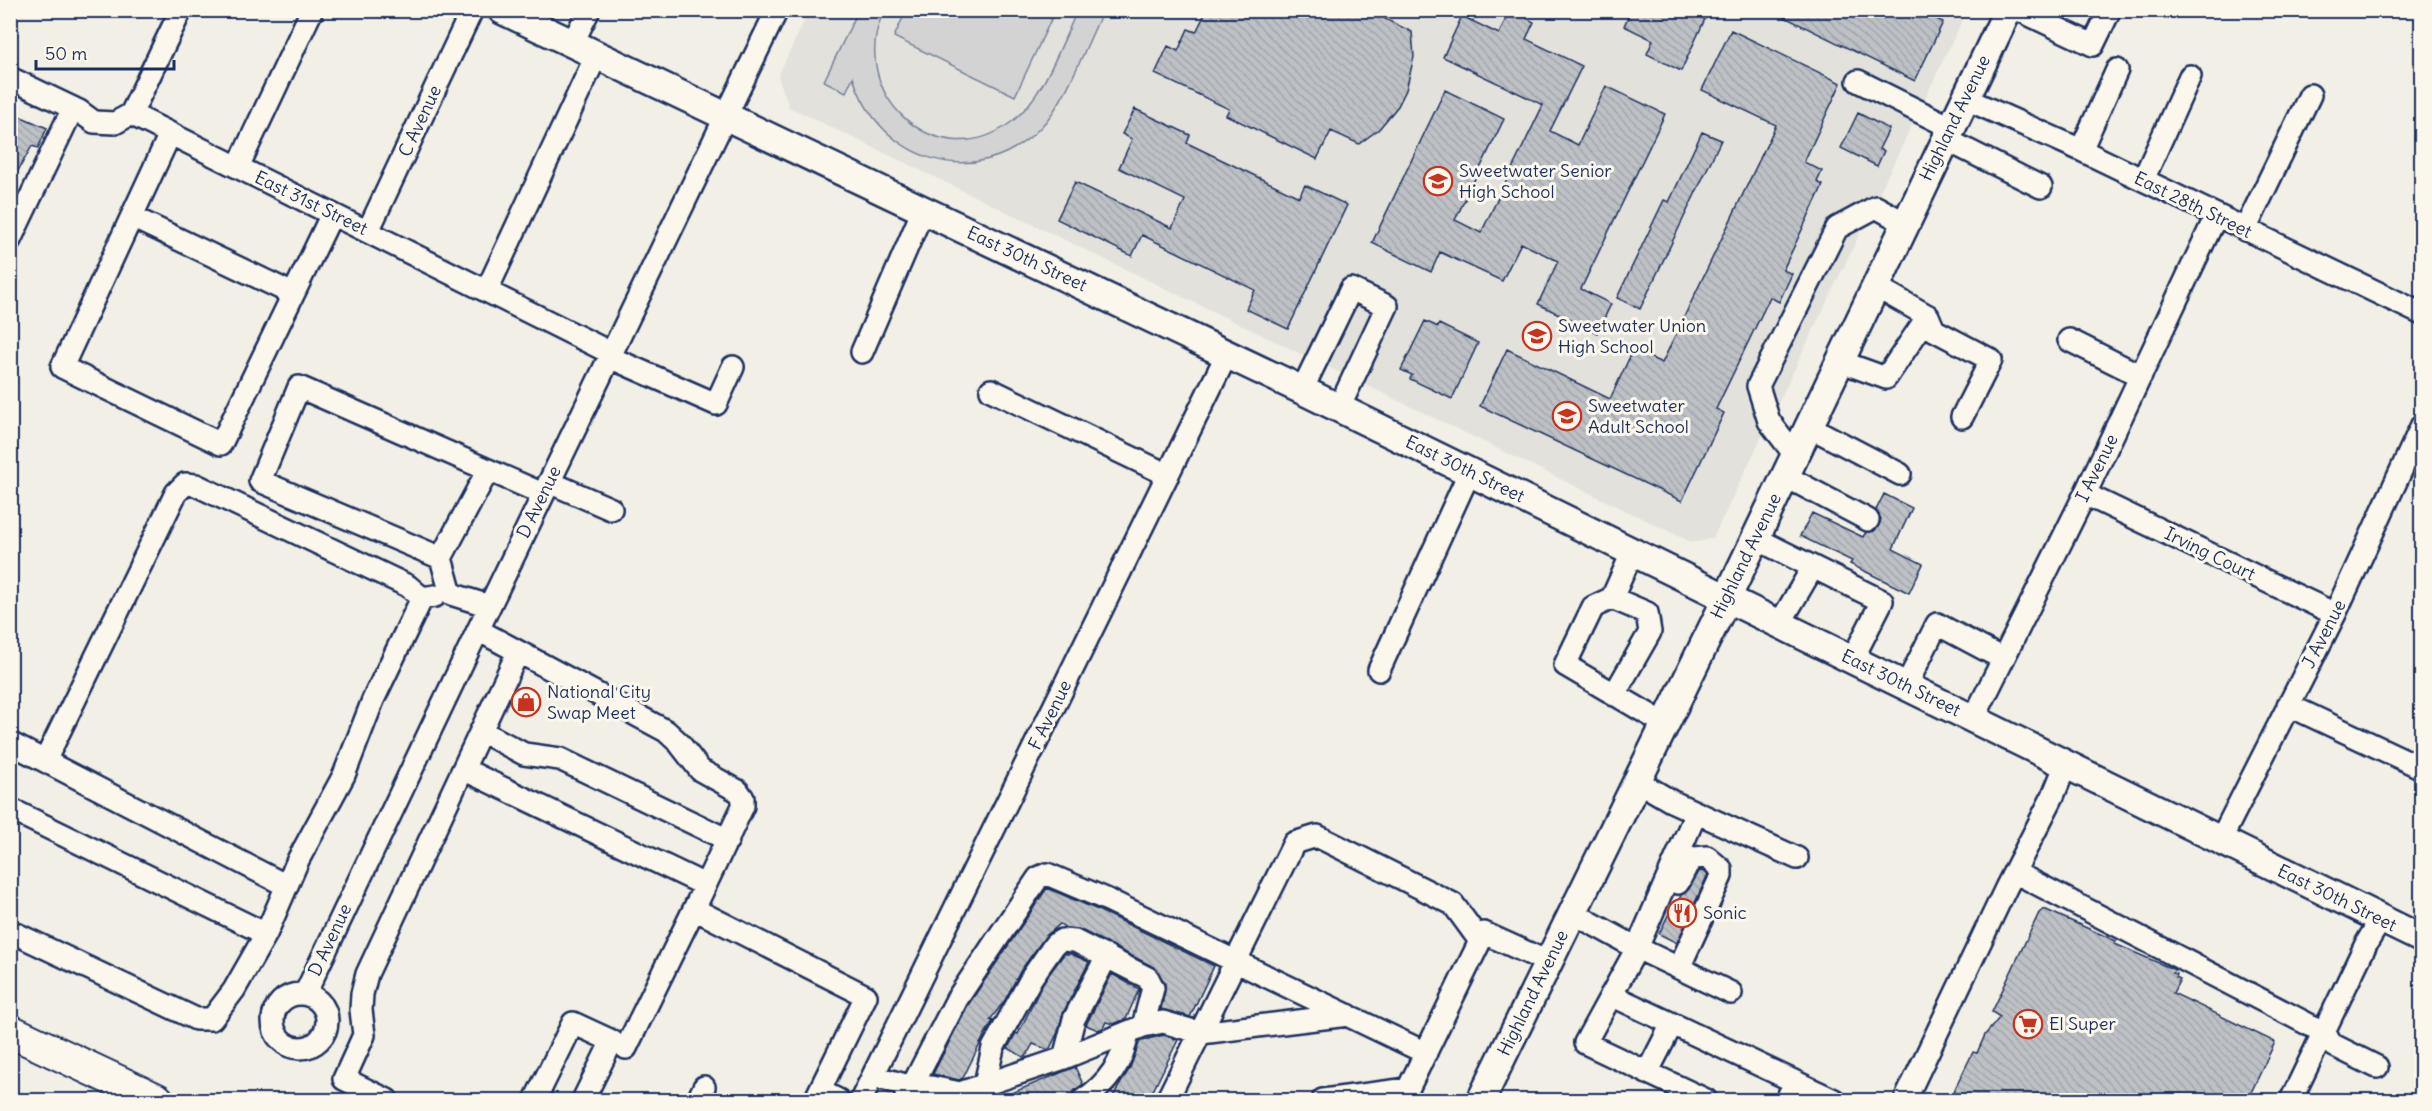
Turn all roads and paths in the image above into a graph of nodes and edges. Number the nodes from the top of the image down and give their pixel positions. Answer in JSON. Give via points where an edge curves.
{"nodes":[{"id":1,"x":181,"y":10,"type":"edge"},
{"id":2,"x":312,"y":10,"type":"edge"},
{"id":3,"x":472,"y":10,"type":"edge"},
{"id":4,"x":502,"y":10,"type":"edge"},
{"id":5,"x":589,"y":10,"type":"edge"},
{"id":6,"x":777,"y":10,"type":"edge"},
{"id":7,"x":2008,"y":10,"type":"edge"},
{"id":8,"x":2019,"y":10,"type":"edge"},
{"id":9,"x":2108,"y":14,"type":"dead end"},
{"id":10,"x":572,"y":44,"type":"junction"},
{"id":11,"x":596,"y":56,"type":"junction"},
{"id":12,"x":2117,"y":70,"type":"dead end"},
{"id":13,"x":2190,"y":76,"type":"dead end"},
{"id":14,"x":10,"y":78,"type":"edge"},
{"id":15,"x":1858,"y":81,"type":"dead end"},
{"id":16,"x":2310,"y":95,"type":"dead end"},
{"id":17,"x":1964,"y":98,"type":"junction"},
{"id":18,"x":73,"y":108,"type":"junction"},
{"id":19,"x":131,"y":114,"type":"junction"},
{"id":20,"x":725,"y":116,"type":"junction"},
{"id":21,"x":1948,"y":133,"type":"junction"},
{"id":22,"x":170,"y":134,"type":"junction"},
{"id":23,"x":2081,"y":150,"type":"junction"},
{"id":24,"x":238,"y":167,"type":"junction"},
{"id":25,"x":2143,"y":180,"type":"junction"},
{"id":26,"x":2041,"y":187,"type":"dead end"},
{"id":27,"x":923,"y":210,"type":"junction"},
{"id":28,"x":332,"y":214,"type":"junction"},
{"id":29,"x":2216,"y":216,"type":"junction"},
{"id":30,"x":132,"y":217,"type":"junction"},
{"id":31,"x":1905,"y":223,"type":"junction"},
{"id":32,"x":2245,"y":230,"type":"junction"},
{"id":33,"x":368,"y":231,"type":"junction"},
{"id":34,"x":10,"y":240,"type":"edge"},
{"id":35,"x":1875,"y":286,"type":"junction"},
{"id":36,"x":486,"y":290,"type":"junction"},
{"id":37,"x":293,"y":294,"type":"junction"},
{"id":38,"x":2421,"y":314,"type":"edge"},
{"id":39,"x":1928,"y":316,"type":"junction"},
{"id":40,"x":2069,"y":340,"type":"dead end"},
{"id":41,"x":862,"y":352,"type":"dead end"},
{"id":42,"x":1227,"y":354,"type":"junction"},
{"id":43,"x":610,"y":355,"type":"junction"},
{"id":44,"x":1839,"y":362,"type":"junction"},
{"id":45,"x":733,"y":368,"type":"dead end"},
{"id":46,"x":2141,"y":376,"type":"junction"},
{"id":47,"x":991,"y":390,"type":"dead end"},
{"id":48,"x":1302,"y":390,"type":"junction"},
{"id":49,"x":1339,"y":408,"type":"junction"},
{"id":50,"x":1962,"y":417,"type":"dead end"},
{"id":51,"x":2421,"y":425,"type":"edge"},
{"id":52,"x":1808,"y":426,"type":"junction"},
{"id":53,"x":1790,"y":466,"type":"junction"},
{"id":54,"x":488,"y":470,"type":"junction"},
{"id":55,"x":1470,"y":471,"type":"junction"},
{"id":56,"x":1900,"y":474,"type":"dead end"},
{"id":57,"x":1168,"y":475,"type":"junction"},
{"id":58,"x":546,"y":488,"type":"junction"},
{"id":59,"x":2085,"y":494,"type":"junction"},
{"id":60,"x":611,"y":509,"type":"dead end"},
{"id":61,"x":1868,"y":520,"type":"dead end"},
{"id":62,"x":1755,"y":538,"type":"junction"},
{"id":63,"x":1632,"y":553,"type":"junction"},
{"id":64,"x":441,"y":558,"type":"junction"},
{"id":65,"x":1813,"y":567,"type":"junction"},
{"id":66,"x":451,"y":594,"type":"junction"},
{"id":67,"x":422,"y":598,"type":"junction"},
{"id":68,"x":1612,"y":598,"type":"junction"},
{"id":69,"x":1726,"y":600,"type":"junction"},
{"id":70,"x":489,"y":606,"type":"junction"},
{"id":71,"x":2335,"y":614,"type":"junction"},
{"id":72,"x":1779,"y":625,"type":"junction"},
{"id":73,"x":477,"y":630,"type":"junction"},
{"id":74,"x":518,"y":652,"type":"junction"},
{"id":75,"x":1852,"y":660,"type":"junction"},
{"id":76,"x":2003,"y":660,"type":"junction"},
{"id":77,"x":1379,"y":670,"type":"dead end"},
{"id":78,"x":1906,"y":686,"type":"junction"},
{"id":79,"x":1614,"y":695,"type":"junction"},
{"id":80,"x":2288,"y":705,"type":"junction"},
{"id":81,"x":1974,"y":718,"type":"junction"},
{"id":82,"x":1665,"y":724,"type":"junction"},
{"id":83,"x":481,"y":731,"type":"junction"},
{"id":84,"x":10,"y":743,"type":"edge"},
{"id":85,"x":45,"y":761,"type":"junction"},
{"id":86,"x":2066,"y":764,"type":"junction"},
{"id":87,"x":463,"y":768,"type":"junction"},
{"id":88,"x":2421,"y":768,"type":"edge"},
{"id":89,"x":1637,"y":781,"type":"junction"},
{"id":90,"x":11,"y":810,"type":"edge"},
{"id":91,"x":1696,"y":813,"type":"junction"},
{"id":92,"x":728,"y":840,"type":"junction"},
{"id":93,"x":2220,"y":841,"type":"junction"},
{"id":94,"x":1797,"y":858,"type":"dead end"},
{"id":95,"x":2014,"y":872,"type":"junction"},
{"id":96,"x":705,"y":885,"type":"junction"},
{"id":97,"x":287,"y":886,"type":"junction"},
{"id":98,"x":694,"y":909,"type":"junction"},
{"id":99,"x":1573,"y":913,"type":"junction"},
{"id":100,"x":2381,"y":919,"type":"junction"},
{"id":101,"x":10,"y":931,"type":"edge"},
{"id":102,"x":266,"y":934,"type":"junction"},
{"id":103,"x":2421,"y":939,"type":"edge"},
{"id":104,"x":1480,"y":941,"type":"junction"},
{"id":105,"x":1641,"y":950,"type":"junction"},
{"id":106,"x":1107,"y":956,"type":"junction"},
{"id":107,"x":1236,"y":961,"type":"junction"},
{"id":108,"x":1548,"y":962,"type":"junction"},
{"id":109,"x":1679,"y":968,"type":"junction"},
{"id":110,"x":1731,"y":993,"type":"dead end"},
{"id":111,"x":305,"y":994,"type":"dead end"},
{"id":112,"x":1611,"y":995,"type":"junction"},
{"id":113,"x":1348,"y":1015,"type":"junction"},
{"id":114,"x":1672,"y":1024,"type":"junction"},
{"id":115,"x":1135,"y":1029,"type":"junction"},
{"id":116,"x":10,"y":1031,"type":"edge"},
{"id":117,"x":1201,"y":1033,"type":"junction"},
{"id":118,"x":2325,"y":1033,"type":"junction"},
{"id":119,"x":626,"y":1048,"type":"dead end"},
{"id":120,"x":1426,"y":1053,"type":"junction"},
{"id":121,"x":1064,"y":1058,"type":"junction"},
{"id":122,"x":2377,"y":1067,"type":"dead end"},
{"id":123,"x":1647,"y":1073,"type":"junction"},
{"id":124,"x":873,"y":1076,"type":"junction"},
{"id":125,"x":985,"y":1084,"type":"junction"},
{"id":126,"x":1791,"y":1091,"type":"edge"},
{"id":127,"x":909,"y":1094,"type":"edge"},
{"id":128,"x":824,"y":1097,"type":"edge"},
{"id":129,"x":959,"y":1097,"type":"edge"},
{"id":130,"x":10,"y":1098,"type":"edge"},
{"id":131,"x":15,"y":1101,"type":"edge"},
{"id":132,"x":157,"y":1101,"type":"edge"},
{"id":133,"x":387,"y":1101,"type":"edge"},
{"id":134,"x":536,"y":1101,"type":"edge"},
{"id":135,"x":583,"y":1101,"type":"edge"},
{"id":136,"x":861,"y":1101,"type":"edge"},
{"id":137,"x":1083,"y":1101,"type":"edge"},
{"id":138,"x":1167,"y":1101,"type":"edge"},
{"id":139,"x":1323,"y":1101,"type":"edge"},
{"id":140,"x":1480,"y":1101,"type":"edge"},
{"id":141,"x":1706,"y":1101,"type":"edge"},
{"id":142,"x":1834,"y":1101,"type":"edge"},
{"id":143,"x":1905,"y":1101,"type":"edge"},
{"id":144,"x":2291,"y":1101,"type":"edge"}],
"edges":[{"from":1,"to":19,"type":"street"},
{"from":2,"to":24,"type":"street"},
{"from":3,"to":33,"type":"street","name":"C Avenue"},
{"from":4,"to":10,"type":"main road","name":"East 30th Street"},
{"from":5,"to":10,"type":"street"},
{"from":6,"to":20,"type":"street","name":"D Avenue"},
{"from":7,"to":17,"type":"main road","name":"Highland Avenue"},
{"from":8,"to":9,"type":"street","via":[[2093,45]]},
{"from":10,"to":11,"type":"main road","name":"East 30th Street"},
{"from":11,"to":20,"type":"main road","name":"East 30th Street"},
{"from":11,"to":36,"type":"street"},
{"from":12,"to":23,"type":"street"},
{"from":13,"to":25,"type":"street"},
{"from":14,"to":18,"type":"street"},
{"from":15,"to":21,"type":"street"},
{"from":16,"to":32,"type":"street"},
{"from":17,"to":21,"type":"main road","name":"Highland Avenue"},
{"from":17,"to":23,"type":"street","name":"East 28th Street"},
{"from":18,"to":19,"type":"street","via":[[94,122],[115,123]]},
{"from":18,"to":34,"type":"street"},
{"from":19,"to":22,"type":"street","name":"East 31st Street"},
{"from":20,"to":27,"type":"main road","name":"East 30th Street"},
{"from":20,"to":43,"type":"street","name":"D Avenue"},
{"from":21,"to":26,"type":"street"},
{"from":21,"to":31,"type":"main road","name":"Highland Avenue"},
{"from":22,"to":24,"type":"street","name":"East 31st Street"},
{"from":22,"to":30,"type":"street"},
{"from":23,"to":25,"type":"street","name":"East 28th Street"},
{"from":24,"to":28,"type":"street","name":"East 31st Street"},
{"from":25,"to":29,"type":"street","name":"East 28th Street"},
{"from":27,"to":41,"type":"street"},
{"from":27,"to":42,"type":"main road","name":"East 30th Street"},
{"from":28,"to":33,"type":"street","name":"East 31st Street"},
{"from":28,"to":37,"type":"street"},
{"from":29,"to":32,"type":"street","name":"East 28th Street"},
{"from":29,"to":46,"type":"street","name":"I Avenue"},
{"from":30,"to":37,"type":"street"},
{"from":30,"to":37,"type":"street","via":[[62,367],[221,444]]},
{"from":31,"to":35,"type":"main road","name":"Highland Avenue"},
{"from":31,"to":53,"type":"street","via":[[1876,207],[1837,228],[1758,386]]},
{"from":32,"to":38,"type":"street","name":"East 28th Street"},
{"from":33,"to":36,"type":"street","name":"East 31st Street"},
{"from":35,"to":39,"type":"street"},
{"from":35,"to":44,"type":"main road","name":"Highland Avenue"},
{"from":36,"to":43,"type":"street","name":"East 31st Street"},
{"from":39,"to":44,"type":"street","via":[[1886,378]]},
{"from":39,"to":50,"type":"street","via":[[1934,330],[1991,360]]},
{"from":40,"to":46,"type":"street"},
{"from":42,"to":48,"type":"main road","name":"East 30th Street"},
{"from":42,"to":57,"type":"street","name":"F Avenue"},
{"from":43,"to":45,"type":"street","name":"East 31st Street","via":[[716,404]]},
{"from":43,"to":58,"type":"street","name":"D Avenue"},
{"from":44,"to":52,"type":"main road","name":"Highland Avenue"},
{"from":46,"to":59,"type":"street","name":"I Avenue"},
{"from":47,"to":57,"type":"street"},
{"from":48,"to":49,"type":"main road","name":"East 30th Street"},
{"from":48,"to":49,"type":"street","via":[[1351,289],[1387,306]]},
{"from":49,"to":55,"type":"main road","name":"East 30th Street"},
{"from":51,"to":71,"type":"street","name":"J Avenue"},
{"from":52,"to":53,"type":"main road","name":"Highland Avenue"},
{"from":52,"to":56,"type":"street"},
{"from":53,"to":61,"type":"street"},
{"from":53,"to":62,"type":"main road","name":"Highland Avenue"},
{"from":54,"to":58,"type":"street"},
{"from":54,"to":64,"type":"street"},
{"from":54,"to":64,"type":"street","via":[[299,387],[260,481]]},
{"from":55,"to":63,"type":"main road","name":"East 30th Street"},
{"from":55,"to":77,"type":"street"},
{"from":57,"to":124,"type":"street","name":"F Avenue"},
{"from":58,"to":60,"type":"street"},
{"from":58,"to":70,"type":"street","name":"D Avenue"},
{"from":59,"to":71,"type":"street","name":"Irving Court"},
{"from":59,"to":76,"type":"street","name":"I Avenue"},
{"from":62,"to":65,"type":"street"},
{"from":62,"to":69,"type":"main road","name":"Highland Avenue"},
{"from":63,"to":68,"type":"street"},
{"from":63,"to":69,"type":"main road","name":"East 30th Street"},
{"from":64,"to":66,"type":"street"},
{"from":65,"to":72,"type":"street"},
{"from":65,"to":75,"type":"street","via":[[1882,601]]},
{"from":66,"to":67,"type":"street"},
{"from":66,"to":70,"type":"street"},
{"from":67,"to":85,"type":"street","via":[[408,586],[196,485],[185,484],[176,493]]},
{"from":67,"to":97,"type":"street","via":[[373,700],[344,775]]},
{"from":68,"to":79,"type":"street","via":[[1647,613],[1650,632]]},
{"from":68,"to":79,"type":"street","via":[[1593,607],[1565,665]]},
{"from":69,"to":72,"type":"main road","name":"East 30th Street"},
{"from":69,"to":82,"type":"main road","name":"Highland Avenue"},
{"from":70,"to":73,"type":"street","name":"D Avenue"},
{"from":71,"to":80,"type":"street","name":"J Avenue"},
{"from":72,"to":75,"type":"main road","name":"East 30th Street"},
{"from":73,"to":74,"type":"street"},
{"from":73,"to":111,"type":"street","name":"D Avenue"},
{"from":74,"to":83,"type":"street"},
{"from":74,"to":92,"type":"street","via":[[666,731],[700,770],[738,791],[743,806]]},
{"from":75,"to":78,"type":"main road","name":"East 30th Street"},
{"from":76,"to":78,"type":"street","via":[[1937,624]]},
{"from":76,"to":81,"type":"street","name":"I Avenue"},
{"from":78,"to":81,"type":"main road","name":"East 30th Street"},
{"from":79,"to":82,"type":"street"},
{"from":80,"to":88,"type":"street"},
{"from":80,"to":93,"type":"street","name":"J Avenue"},
{"from":81,"to":86,"type":"main road","name":"East 30th Street"},
{"from":82,"to":89,"type":"main road","name":"Highland Avenue"},
{"from":83,"to":87,"type":"street"},
{"from":83,"to":92,"type":"street","via":[[524,754],[560,759]]},
{"from":84,"to":85,"type":"street"},
{"from":85,"to":97,"type":"street"},
{"from":86,"to":93,"type":"main road","name":"East 30th Street"},
{"from":86,"to":95,"type":"street"},
{"from":87,"to":96,"type":"street"},
{"from":87,"to":133,"type":"street","via":[[367,974],[362,993],[364,1035],[344,1079]]},
{"from":89,"to":91,"type":"street"},
{"from":89,"to":99,"type":"main road","name":"Highland Avenue"},
{"from":90,"to":102,"type":"street"},
{"from":91,"to":94,"type":"street"},
{"from":91,"to":105,"type":"street"},
{"from":92,"to":96,"type":"street"},
{"from":93,"to":100,"type":"main road","name":"East 30th Street"},
{"from":95,"to":118,"type":"street"},
{"from":95,"to":143,"type":"street"},
{"from":96,"to":98,"type":"street"},
{"from":97,"to":102,"type":"street"},
{"from":98,"to":119,"type":"street"},
{"from":98,"to":128,"type":"street","via":[[866,996]]},
{"from":99,"to":105,"type":"street"},
{"from":99,"to":108,"type":"main road","name":"Highland Avenue"},
{"from":100,"to":103,"type":"main road","name":"East 30th Street"},
{"from":100,"to":118,"type":"street"},
{"from":101,"to":102,"type":"street","via":[[196,1020],[212,1019],[234,990]]},
{"from":104,"to":107,"type":"street","via":[[1454,904],[1317,836],[1294,843]]},
{"from":104,"to":108,"type":"street","via":[[1484,933]]},
{"from":104,"to":120,"type":"street"},
{"from":105,"to":109,"type":"street"},
{"from":105,"to":109,"type":"street","via":[[1690,860],[1707,857],[1721,869],[1721,876]]},
{"from":105,"to":112,"type":"street"},
{"from":106,"to":115,"type":"street","via":[[1148,978],[1153,988]]},
{"from":106,"to":121,"type":"street","via":[[1074,1019]]},
{"from":106,"to":125,"type":"street","via":[[1075,941],[1055,944],[1032,976],[993,1048]]},
{"from":107,"to":113,"type":"street"},
{"from":107,"to":117,"type":"street"},
{"from":107,"to":127,"type":"street","via":[[1047,874],[1038,878],[957,999]]},
{"from":108,"to":140,"type":"main road","name":"Highland Avenue"},
{"from":109,"to":110,"type":"street"},
{"from":112,"to":114,"type":"street"},
{"from":112,"to":123,"type":"street","via":[[1585,1043]]},
{"from":113,"to":117,"type":"street"},
{"from":113,"to":120,"type":"street"},
{"from":114,"to":123,"type":"street"},
{"from":114,"to":126,"type":"street"},
{"from":115,"to":117,"type":"street","via":[[1163,1022]]},
{"from":115,"to":121,"type":"street"},
{"from":115,"to":137,"type":"street","via":[[1110,1076]]},
{"from":116,"to":132,"type":"highway"},
{"from":117,"to":138,"type":"street"},
{"from":118,"to":122,"type":"street","via":[[2331,1044]]},
{"from":118,"to":144,"type":"street"},
{"from":120,"to":139,"type":"street","via":[[1408,1089]]},
{"from":121,"to":125,"type":"street"},
{"from":123,"to":141,"type":"street"},
{"from":124,"to":127,"type":"street"},
{"from":124,"to":136,"type":"street","name":"F Avenue"},
{"from":125,"to":129,"type":"street"},
{"from":126,"to":142,"type":"street"},
{"from":127,"to":129,"type":"street","via":[[931,1087]]},
{"from":130,"to":131,"type":"path"},
{"from":134,"to":135,"type":"street","via":[[573,1023],[612,1041]]}]}
